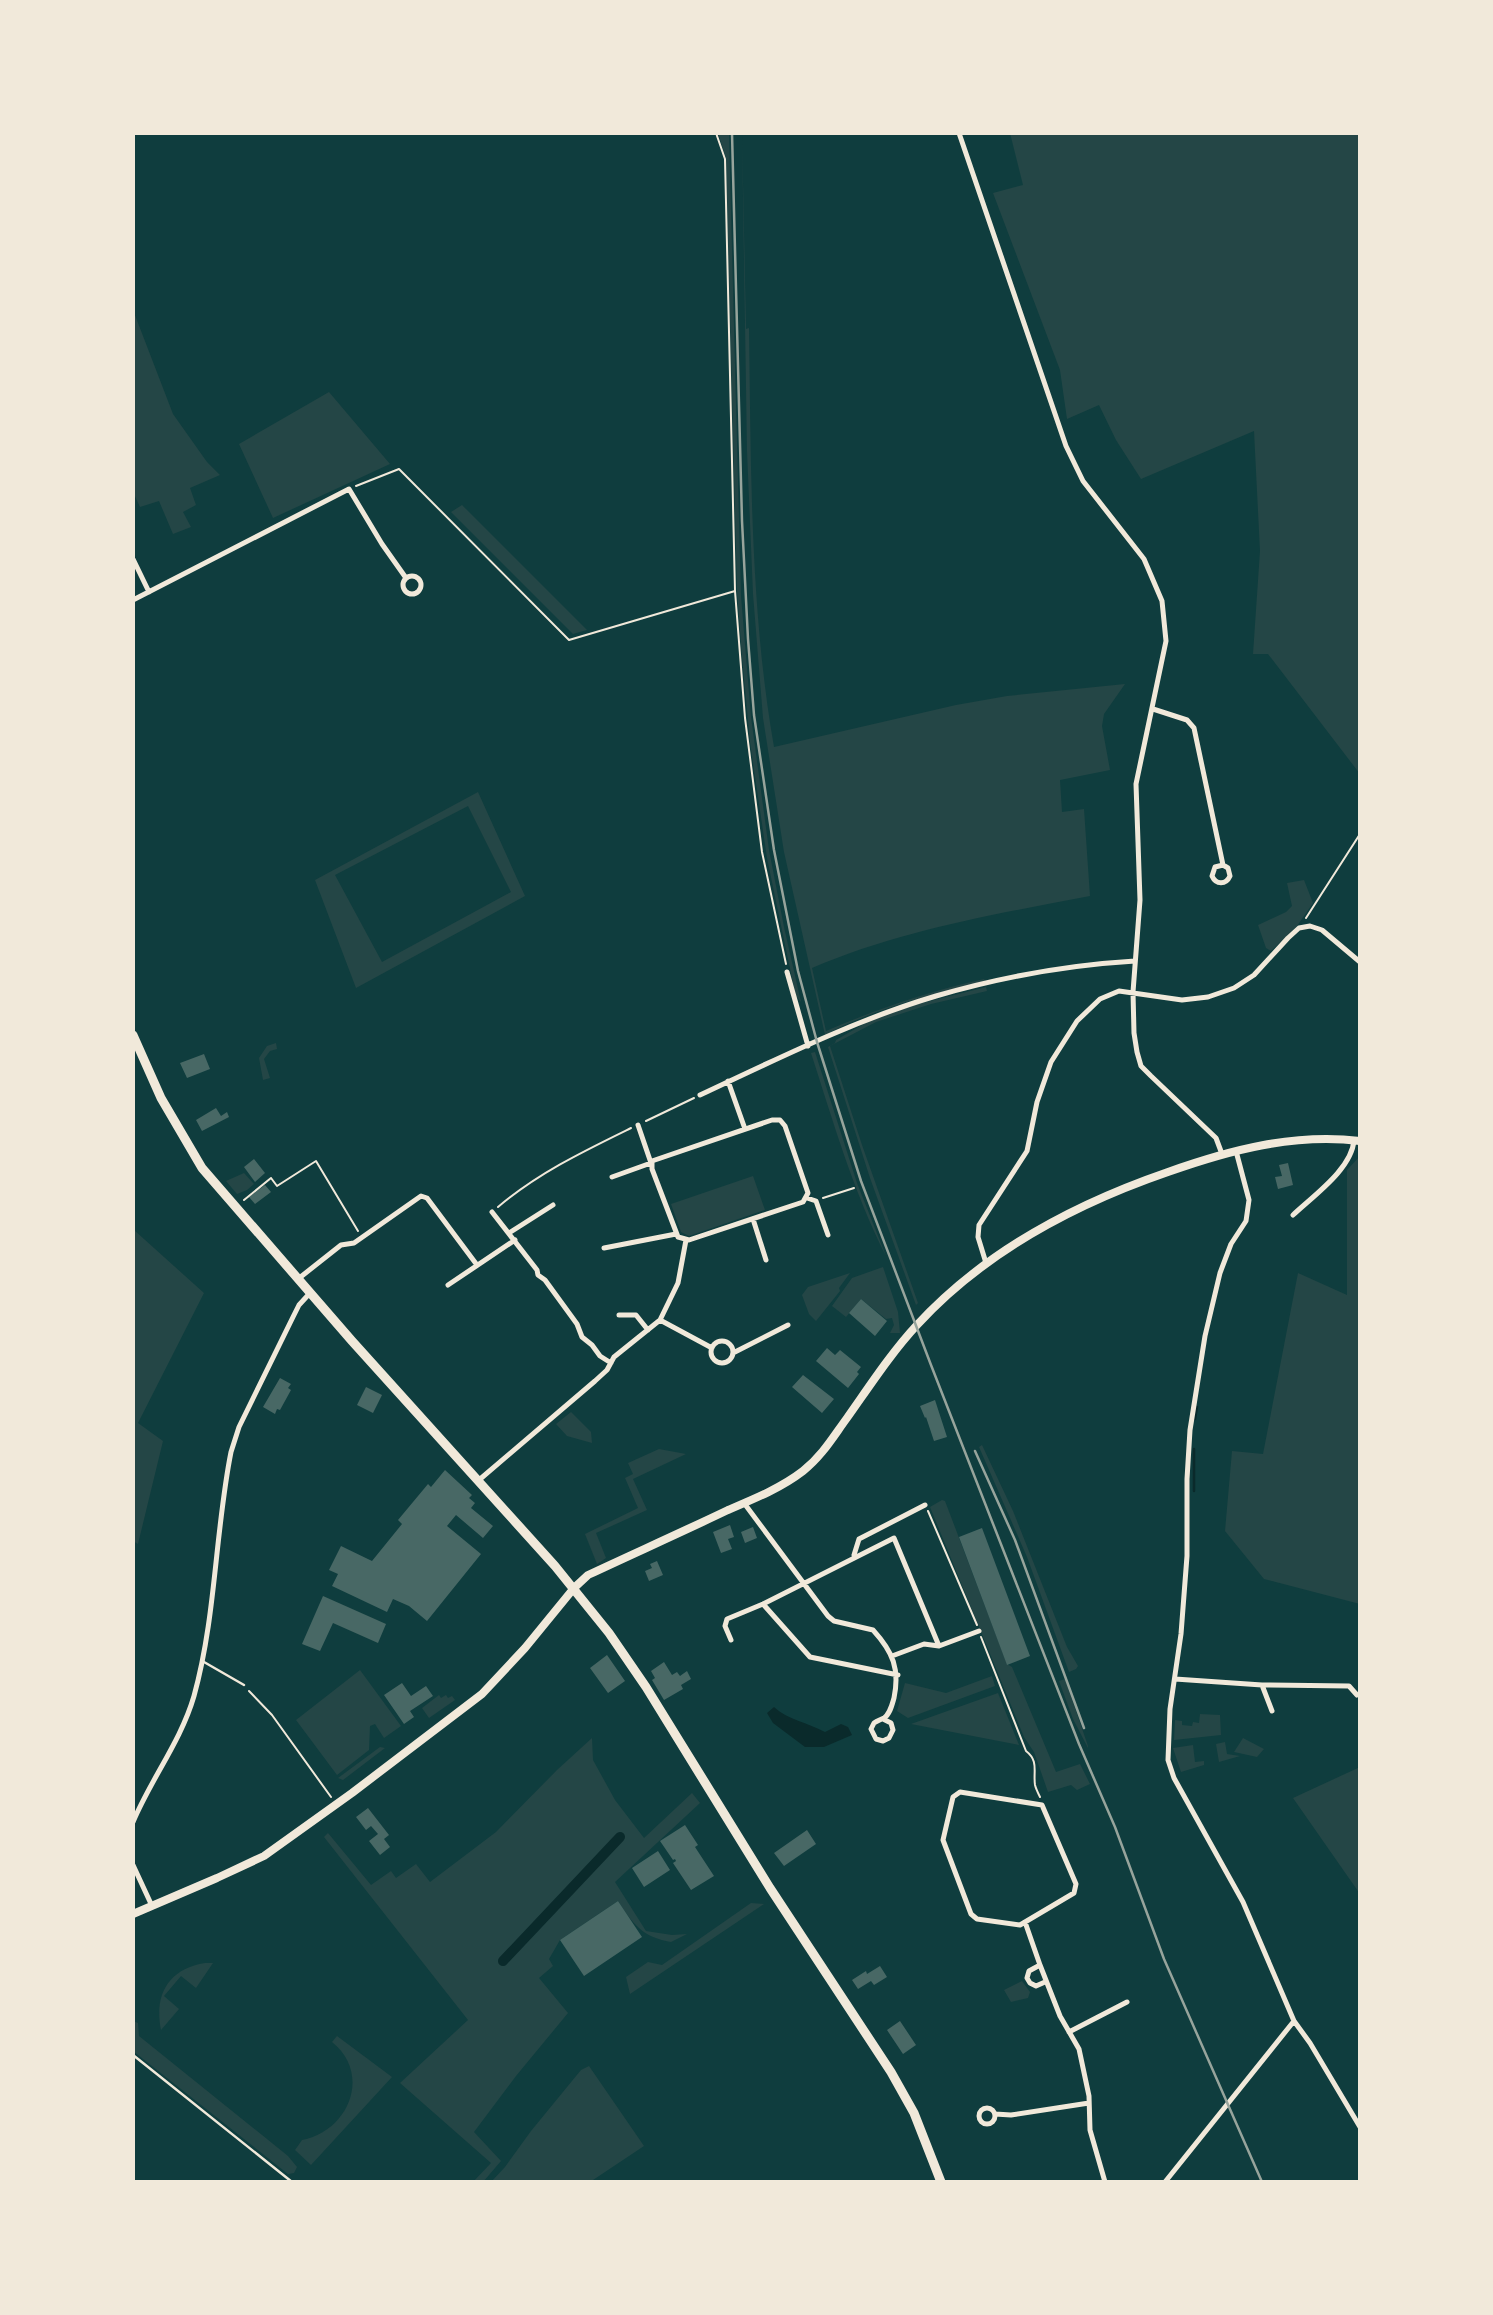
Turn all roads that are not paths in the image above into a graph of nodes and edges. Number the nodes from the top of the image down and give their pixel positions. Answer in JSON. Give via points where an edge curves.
{"nodes":[{"id":1,"x":959,"y":133,"type":"edge"},
{"id":2,"x":133,"y":559,"type":"edge"},
{"id":3,"x":406,"y":578,"type":"dead end"},
{"id":4,"x":149,"y":592,"type":"junction"},
{"id":5,"x":133,"y":600,"type":"edge"},
{"id":6,"x":1153,"y":709,"type":"junction"},
{"id":7,"x":1223,"y":865,"type":"dead end"},
{"id":8,"x":1135,"y":961,"type":"junction"},
{"id":9,"x":1360,"y":962,"type":"edge"},
{"id":10,"x":787,"y":972,"type":"road end"},
{"id":11,"x":1133,"y":992,"type":"junction"},
{"id":12,"x":133,"y":1035,"type":"edge"},
{"id":13,"x":808,"y":1046,"type":"junction"},
{"id":14,"x":728,"y":1082,"type":"junction"},
{"id":15,"x":700,"y":1095,"type":"road end"},
{"id":16,"x":638,"y":1125,"type":"road end"},
{"id":17,"x":745,"y":1129,"type":"junction"},
{"id":18,"x":1357,"y":1141,"type":"edge"},
{"id":19,"x":1236,"y":1151,"type":"junction"},
{"id":20,"x":1222,"y":1154,"type":"junction"},
{"id":21,"x":651,"y":1163,"type":"junction"},
{"id":22,"x":612,"y":1177,"type":"dead end"},
{"id":23,"x":807,"y":1198,"type":"junction"},
{"id":24,"x":553,"y":1205,"type":"dead end"},
{"id":25,"x":492,"y":1212,"type":"road end"},
{"id":26,"x":1293,"y":1215,"type":"dead end"},
{"id":27,"x":753,"y":1219,"type":"junction"},
{"id":28,"x":509,"y":1233,"type":"junction"},
{"id":29,"x":676,"y":1234,"type":"junction"},
{"id":30,"x":828,"y":1235,"type":"dead end"},
{"id":31,"x":515,"y":1240,"type":"junction"},
{"id":32,"x":686,"y":1240,"type":"junction"},
{"id":33,"x":604,"y":1248,"type":"dead end"},
{"id":34,"x":766,"y":1260,"type":"dead end"},
{"id":35,"x":986,"y":1263,"type":"junction"},
{"id":36,"x":477,"y":1265,"type":"junction"},
{"id":37,"x":298,"y":1279,"type":"junction"},
{"id":38,"x":448,"y":1285,"type":"dead end"},
{"id":39,"x":310,"y":1293,"type":"junction"},
{"id":40,"x":619,"y":1315,"type":"dead end"},
{"id":41,"x":660,"y":1320,"type":"junction"},
{"id":42,"x":788,"y":1325,"type":"dead end"},
{"id":43,"x":648,"y":1330,"type":"junction"},
{"id":44,"x":712,"y":1348,"type":"junction"},
{"id":45,"x":733,"y":1353,"type":"junction"},
{"id":46,"x":611,"y":1363,"type":"junction"},
{"id":47,"x":479,"y":1480,"type":"junction"},
{"id":48,"x":744,"y":1503,"type":"junction"},
{"id":49,"x":925,"y":1506,"type":"road end"},
{"id":50,"x":854,"y":1556,"type":"junction"},
{"id":51,"x":805,"y":1583,"type":"junction"},
{"id":52,"x":574,"y":1588,"type":"junction"},
{"id":53,"x":763,"y":1604,"type":"junction"},
{"id":54,"x":979,"y":1630,"type":"road end"},
{"id":55,"x":731,"y":1640,"type":"dead end"},
{"id":56,"x":939,"y":1646,"type":"junction"},
{"id":57,"x":892,"y":1656,"type":"junction"},
{"id":58,"x":202,"y":1661,"type":"junction"},
{"id":59,"x":898,"y":1675,"type":"junction"},
{"id":60,"x":1175,"y":1679,"type":"junction"},
{"id":61,"x":244,"y":1685,"type":"road end"},
{"id":62,"x":1262,"y":1685,"type":"junction"},
{"id":63,"x":1357,"y":1695,"type":"dead end"},
{"id":64,"x":1272,"y":1711,"type":"dead end"},
{"id":65,"x":883,"y":1719,"type":"junction"},
{"id":66,"x":133,"y":1822,"type":"edge"},
{"id":67,"x":133,"y":1865,"type":"edge"},
{"id":68,"x":149,"y":1907,"type":"junction"},
{"id":69,"x":133,"y":1914,"type":"edge"},
{"id":70,"x":1024,"y":1922,"type":"junction"},
{"id":71,"x":1040,"y":1965,"type":"junction"},
{"id":72,"x":1045,"y":1982,"type":"junction"},
{"id":73,"x":1128,"y":2001,"type":"dead end"},
{"id":74,"x":1294,"y":2021,"type":"junction"},
{"id":75,"x":1069,"y":2032,"type":"junction"},
{"id":76,"x":133,"y":2055,"type":"edge"},
{"id":77,"x":1089,"y":2103,"type":"junction"},
{"id":78,"x":995,"y":2115,"type":"dead end"},
{"id":79,"x":1360,"y":2127,"type":"edge"},
{"id":80,"x":292,"y":2182,"type":"edge"},
{"id":81,"x":941,"y":2182,"type":"edge"},
{"id":82,"x":1105,"y":2182,"type":"edge"},
{"id":83,"x":1165,"y":2182,"type":"edge"}],
"edges":[{"from":1,"to":6,"type":"street","via":[[1066,446],[1083,481],[1144,559],[1162,601],[1167,641]]},
{"from":2,"to":4,"type":"street"},
{"from":3,"to":4,"type":"street","via":[[349,489]]},
{"from":4,"to":5,"type":"street"},
{"from":6,"to":7,"type":"street","via":[[1187,720],[1194,728]]},
{"from":6,"to":8,"type":"street","via":[[1136,784],[1140,900]]},
{"from":8,"to":11,"type":"street"},
{"from":8,"to":13,"type":"street","via":[[1064,967],[935,997]]},
{"from":9,"to":11,"type":"street","via":[[1322,930],[1310,926],[1299,928],[1254,975],[1234,988],[1182,1000]]},
{"from":10,"to":13,"type":"street"},
{"from":11,"to":20,"type":"street","via":[[1141,1066],[1216,1138]]},
{"from":11,"to":35,"type":"street","via":[[1119,991],[1100,999],[1077,1021],[1057,1051],[1041,1088],[1027,1151],[978,1226]]},
{"from":12,"to":37,"type":"main road","via":[[161,1098],[202,1168]]},
{"from":13,"to":14,"type":"street"},
{"from":14,"to":15,"type":"street"},
{"from":14,"to":17,"type":"street"},
{"from":16,"to":21,"type":"street"},
{"from":17,"to":21,"type":"street"},
{"from":17,"to":23,"type":"street","via":[[772,1120],[783,1122]]},
{"from":18,"to":19,"type":"main road","via":[[1298,1140]]},
{"from":18,"to":26,"type":"street","via":[[1350,1158]]},
{"from":19,"to":20,"type":"main road"},
{"from":19,"to":60,"type":"street","via":[[1249,1200],[1246,1222],[1220,1273],[1191,1423],[1188,1556]]},
{"from":20,"to":35,"type":"main road","via":[[1102,1196]]},
{"from":21,"to":22,"type":"street"},
{"from":21,"to":29,"type":"street"},
{"from":23,"to":27,"type":"street"},
{"from":23,"to":30,"type":"street","via":[[816,1201]]},
{"from":24,"to":28,"type":"street"},
{"from":25,"to":28,"type":"street"},
{"from":27,"to":32,"type":"street"},
{"from":27,"to":34,"type":"street"},
{"from":28,"to":31,"type":"street"},
{"from":29,"to":32,"type":"street"},
{"from":29,"to":33,"type":"street"},
{"from":31,"to":36,"type":"street"},
{"from":31,"to":46,"type":"street","via":[[582,1337]]},
{"from":32,"to":41,"type":"street","via":[[678,1283]]},
{"from":35,"to":48,"type":"main road","via":[[928,1313],[900,1345],[816,1460],[787,1482]]},
{"from":36,"to":37,"type":"street","via":[[424,1196],[418,1196],[362,1238],[341,1245]]},
{"from":36,"to":38,"type":"street"},
{"from":37,"to":39,"type":"main road"},
{"from":39,"to":47,"type":"main road"},
{"from":39,"to":58,"type":"street","via":[[299,1305],[230,1452]]},
{"from":40,"to":43,"type":"street","via":[[636,1315]]},
{"from":41,"to":43,"type":"street"},
{"from":41,"to":44,"type":"street"},
{"from":42,"to":45,"type":"street"},
{"from":43,"to":46,"type":"street"},
{"from":44,"to":45,"type":"street","via":[[724,1342]]},
{"from":44,"to":45,"type":"street","via":[[718,1362],[729,1361]]},
{"from":46,"to":47,"type":"street"},
{"from":47,"to":52,"type":"main road"},
{"from":48,"to":51,"type":"street"},
{"from":48,"to":52,"type":"main road","via":[[617,1560]]},
{"from":49,"to":50,"type":"street","via":[[859,1539]]},
{"from":50,"to":51,"type":"street"},
{"from":50,"to":56,"type":"street","via":[[895,1536]]},
{"from":51,"to":53,"type":"street"},
{"from":51,"to":57,"type":"street","via":[[828,1616],[873,1630]]},
{"from":52,"to":68,"type":"main road","via":[[482,1694],[352,1793],[264,1856]]},
{"from":52,"to":81,"type":"main road","via":[[646,1687],[891,2072],[914,2113]]},
{"from":53,"to":55,"type":"street","via":[[727,1619]]},
{"from":53,"to":59,"type":"street","via":[[810,1657]]},
{"from":54,"to":56,"type":"street"},
{"from":56,"to":57,"type":"street","via":[[924,1644]]},
{"from":57,"to":59,"type":"street"},
{"from":58,"to":61,"type":"lane"},
{"from":58,"to":66,"type":"street","via":[[180,1734]]},
{"from":59,"to":65,"type":"street","via":[[890,1712]]},
{"from":60,"to":62,"type":"street"},
{"from":60,"to":74,"type":"street","via":[[1170,1709],[1171,1773],[1238,1891]]},
{"from":62,"to":63,"type":"street","via":[[1349,1686]]},
{"from":62,"to":64,"type":"street"},
{"from":65,"to":65,"type":"street","via":[[874,1723],[872,1730],[873,1736],[883,1741],[893,1730]]},
{"from":67,"to":68,"type":"street"},
{"from":68,"to":69,"type":"main road"},
{"from":70,"to":70,"type":"street","via":[[977,1919],[971,1914],[943,1840],[953,1797],[960,1792],[1042,1805],[1076,1884],[1074,1893]]},
{"from":70,"to":71,"type":"street"},
{"from":71,"to":72,"type":"street"},
{"from":71,"to":72,"type":"street","via":[[1027,1978],[1036,1986]]},
{"from":72,"to":75,"type":"street"},
{"from":73,"to":75,"type":"street"},
{"from":74,"to":79,"type":"street"},
{"from":74,"to":83,"type":"street"},
{"from":75,"to":77,"type":"street","via":[[1079,2049]]},
{"from":76,"to":80,"type":"lane"},
{"from":77,"to":78,"type":"street"},
{"from":77,"to":82,"type":"street","via":[[1090,2130]]}]}
